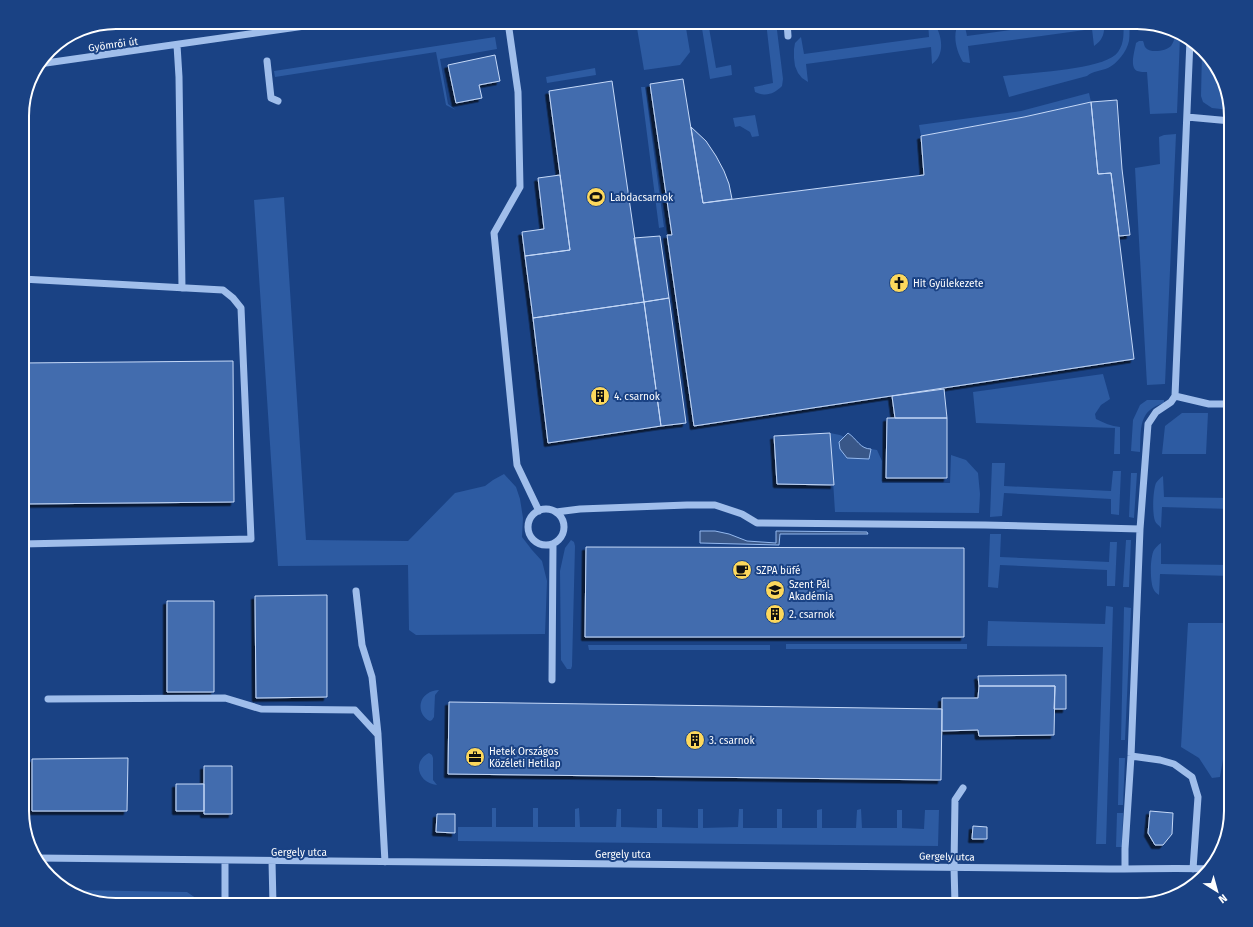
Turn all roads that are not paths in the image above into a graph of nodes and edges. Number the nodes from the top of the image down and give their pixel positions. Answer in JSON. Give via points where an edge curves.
{"nodes":[{"id":1,"x":270,"y":29,"type":"edge"},
{"id":2,"x":509,"y":29,"type":"edge"},
{"id":3,"x":788,"y":29,"type":"edge"},
{"id":4,"x":788,"y":36,"type":"dead end"},
{"id":5,"x":177,"y":45,"type":"junction"},
{"id":6,"x":1190,"y":47,"type":"edge"},
{"id":7,"x":266,"y":61,"type":"dead end"},
{"id":8,"x":47,"y":63,"type":"edge"},
{"id":9,"x":278,"y":101,"type":"dead end"},
{"id":10,"x":1187,"y":116,"type":"junction"},
{"id":11,"x":1224,"y":119,"type":"edge"},
{"id":12,"x":29,"y":279,"type":"edge"},
{"id":13,"x":182,"y":288,"type":"junction"},
{"id":14,"x":1175,"y":396,"type":"junction"},
{"id":15,"x":1224,"y":404,"type":"edge"},
{"id":16,"x":539,"y":511,"type":"junction"},
{"id":17,"x":556,"y":512,"type":"junction"},
{"id":18,"x":1140,"y":529,"type":"junction"},
{"id":19,"x":29,"y":544,"type":"edge"},
{"id":20,"x":553,"y":544,"type":"junction"},
{"id":21,"x":356,"y":591,"type":"dead end"},
{"id":22,"x":552,"y":680,"type":"dead end"},
{"id":23,"x":48,"y":699,"type":"dead end"},
{"id":24,"x":378,"y":735,"type":"junction"},
{"id":25,"x":1131,"y":756,"type":"junction"},
{"id":26,"x":963,"y":788,"type":"dead end"},
{"id":27,"x":43,"y":858,"type":"edge"},
{"id":28,"x":224,"y":861,"type":"junction"},
{"id":29,"x":272,"y":861,"type":"junction"},
{"id":30,"x":385,"y":862,"type":"junction"},
{"id":31,"x":954,"y":866,"type":"junction"},
{"id":32,"x":1125,"y":869,"type":"junction"},
{"id":33,"x":1193,"y":869,"type":"junction"},
{"id":34,"x":1202,"y":869,"type":"edge"},
{"id":35,"x":225,"y":898,"type":"edge"},
{"id":36,"x":273,"y":898,"type":"edge"},
{"id":37,"x":955,"y":898,"type":"edge"}],
"edges":[{"from":1,"to":5,"type":"street","name":"Gyömrői út"},
{"from":2,"to":16,"type":"street","via":[[518,92],[520,187],[494,233],[517,465]]},
{"from":3,"to":4,"type":"street"},
{"from":5,"to":8,"type":"street","name":"Gyömrői út"},
{"from":5,"to":13,"type":"street"},
{"from":6,"to":10,"type":"street"},
{"from":7,"to":9,"type":"street","via":[[271,98]]},
{"from":10,"to":11,"type":"street"},
{"from":10,"to":14,"type":"street"},
{"from":12,"to":13,"type":"street"},
{"from":13,"to":19,"type":"street","via":[[223,290],[241,308],[251,539]]},
{"from":14,"to":15,"type":"street","via":[[1209,404]]},
{"from":14,"to":18,"type":"street","via":[[1171,402],[1156,412],[1148,424]]},
{"from":16,"to":17,"type":"street","via":[[545,509]]},
{"from":16,"to":20,"type":"street","via":[[530,518],[528,524],[531,537],[540,545]]},
{"from":17,"to":18,"type":"street","via":[[687,504],[715,505],[742,514],[757,523]]},
{"from":17,"to":20,"type":"street","via":[[563,520],[564,531]]},
{"from":18,"to":25,"type":"street"},
{"from":20,"to":22,"type":"street"},
{"from":21,"to":24,"type":"street","via":[[362,645],[372,677]]},
{"from":23,"to":24,"type":"street","via":[[225,698],[261,709],[355,710]]},
{"from":24,"to":30,"type":"street"},
{"from":25,"to":32,"type":"street"},
{"from":25,"to":33,"type":"street","via":[[1174,764],[1192,777],[1198,798]]},
{"from":26,"to":31,"type":"street","via":[[955,800]]},
{"from":27,"to":28,"type":"street","name":"Gergely utca"},
{"from":28,"to":29,"type":"street","name":"Gergely utca"},
{"from":28,"to":35,"type":"street"},
{"from":29,"to":30,"type":"street","name":"Gergely utca"},
{"from":29,"to":36,"type":"street"},
{"from":30,"to":31,"type":"street","name":"Gergely utca"},
{"from":31,"to":32,"type":"street","name":"Gergely utca"},
{"from":31,"to":37,"type":"street"},
{"from":32,"to":33,"type":"street","name":"Gergely utca"},
{"from":33,"to":34,"type":"street","name":"Gergely utca"}]}
